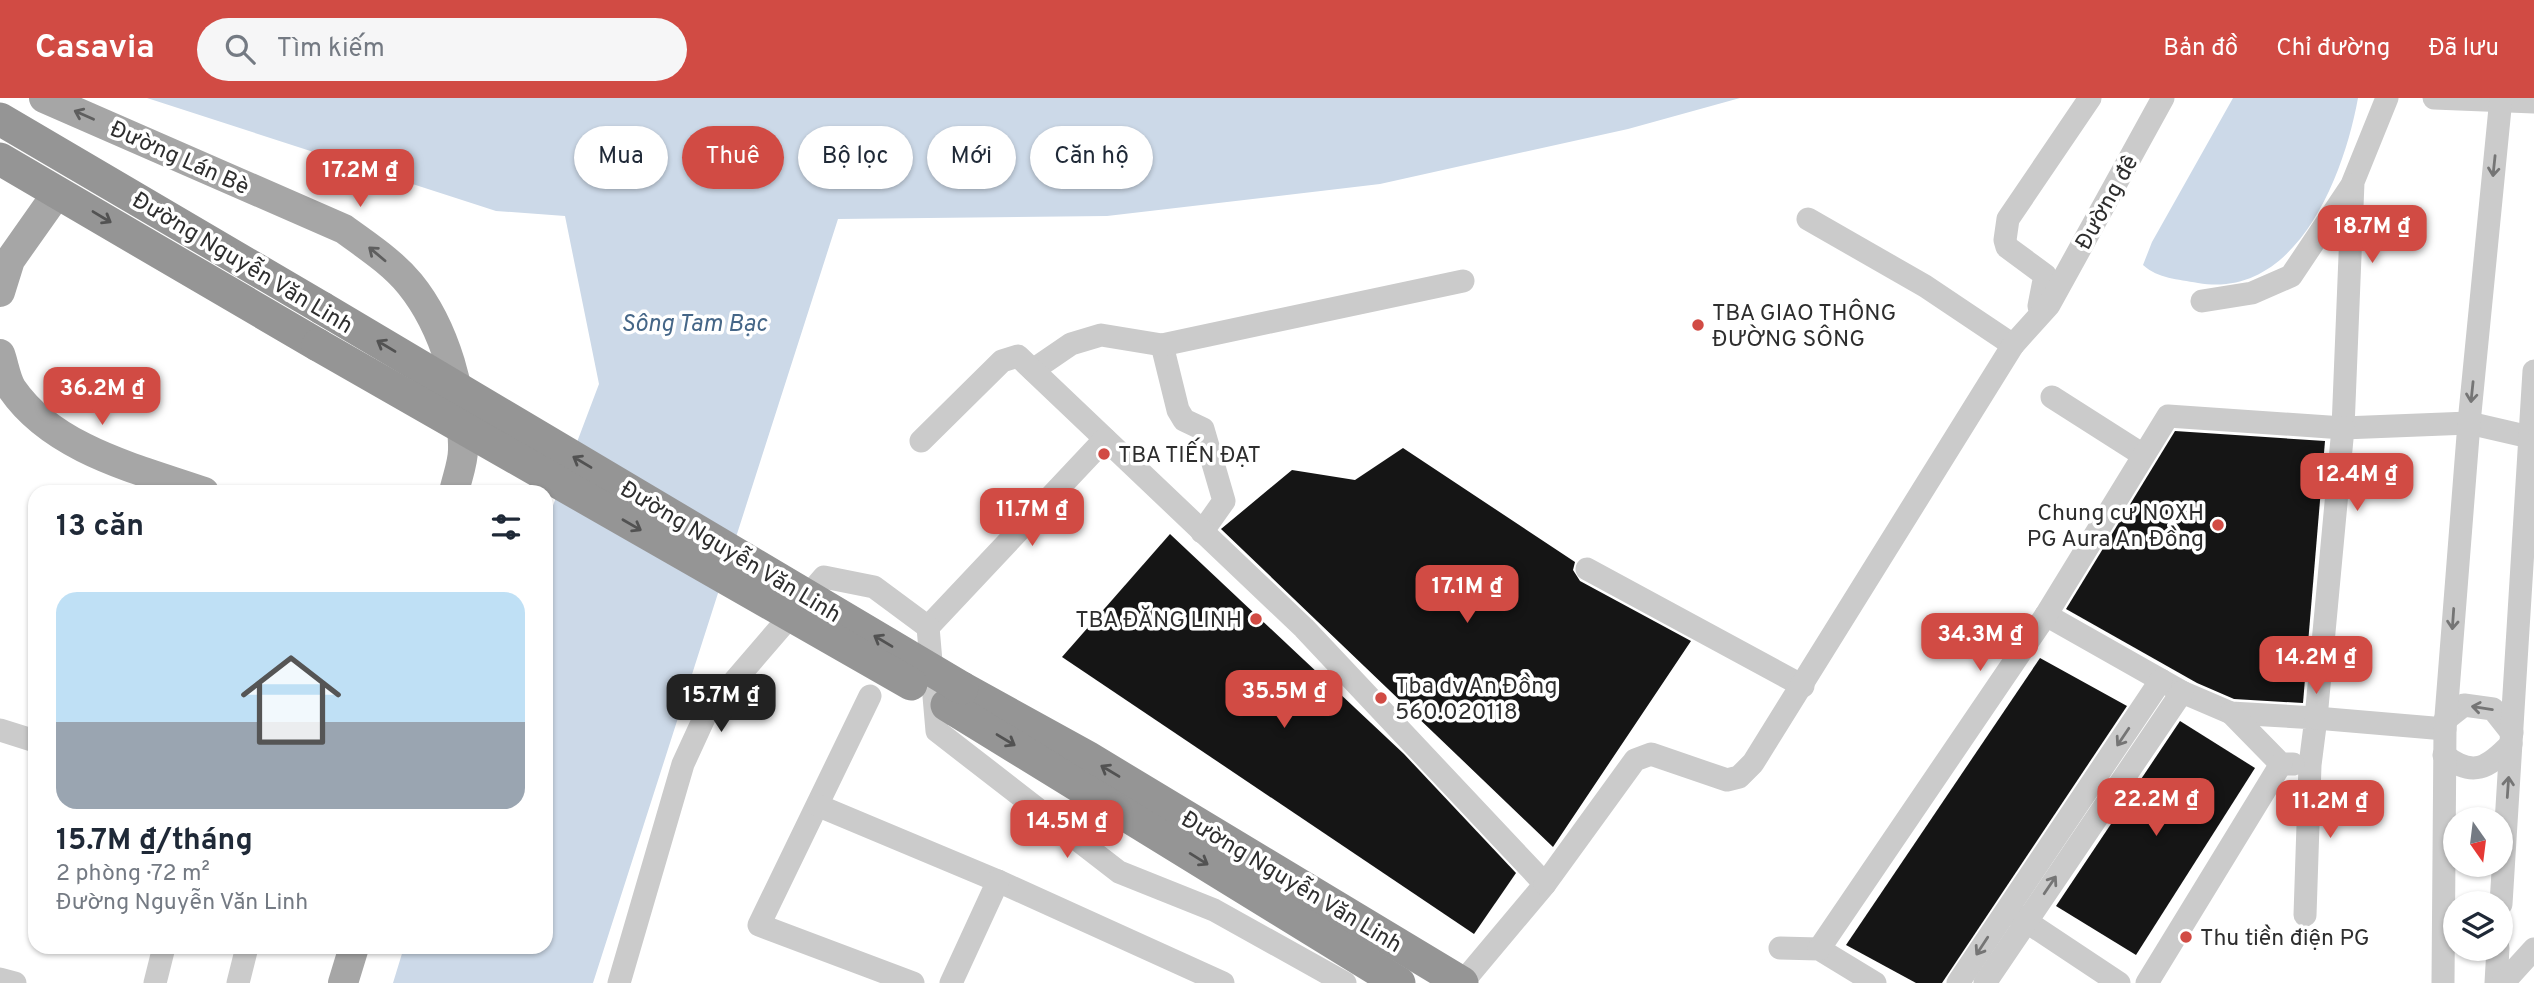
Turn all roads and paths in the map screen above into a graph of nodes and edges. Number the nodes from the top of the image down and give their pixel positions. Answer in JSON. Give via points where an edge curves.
{"nodes":[{"id":1,"x":44,"y":98,"type":"edge"},
{"id":2,"x":2090,"y":98,"type":"edge"},
{"id":3,"x":2163,"y":98,"type":"edge"},
{"id":4,"x":2387,"y":98,"type":"edge"},
{"id":5,"x":2434,"y":98,"type":"edge"},
{"id":6,"x":2500,"y":100,"type":"edge"},
{"id":7,"x":2534,"y":102,"type":"edge"},
{"id":8,"x":0,"y":119,"type":"edge"},
{"id":9,"x":0,"y":159,"type":"edge"},
{"id":10,"x":2353,"y":182,"type":"junction"},
{"id":11,"x":58,"y":191,"type":"junction"},
{"id":12,"x":1808,"y":219,"type":"dead end"},
{"id":13,"x":1463,"y":281,"type":"dead end"},
{"id":14,"x":0,"y":292,"type":"edge"},
{"id":15,"x":2202,"y":301,"type":"dead end"},
{"id":16,"x":2042,"y":312,"type":"junction"},
{"id":17,"x":1162,"y":345,"type":"junction"},
{"id":18,"x":2013,"y":345,"type":"junction"},
{"id":19,"x":0,"y":354,"type":"edge"},
{"id":20,"x":1033,"y":370,"type":"junction"},
{"id":21,"x":2534,"y":371,"type":"edge"},
{"id":22,"x":2052,"y":397,"type":"dead end"},
{"id":23,"x":2469,"y":423,"type":"junction"},
{"id":24,"x":2343,"y":428,"type":"junction"},
{"id":25,"x":2532,"y":437,"type":"edge"},
{"id":26,"x":1105,"y":439,"type":"junction"},
{"id":27,"x":921,"y":441,"type":"dead end"},
{"id":28,"x":2143,"y":455,"type":"junction"},
{"id":29,"x":183,"y":485,"type":"edge"},
{"id":30,"x":456,"y":485,"type":"edge"},
{"id":31,"x":1202,"y":531,"type":"junction"},
{"id":32,"x":1587,"y":569,"type":"dead end"},
{"id":33,"x":2046,"y":615,"type":"junction"},
{"id":34,"x":928,"y":627,"type":"junction"},
{"id":35,"x":2161,"y":680,"type":"junction"},
{"id":36,"x":1803,"y":686,"type":"junction"},
{"id":37,"x":2182,"y":692,"type":"junction"},
{"id":38,"x":870,"y":696,"type":"dead end"},
{"id":39,"x":955,"y":696,"type":"junction"},
{"id":40,"x":2231,"y":713,"type":"junction"},
{"id":41,"x":2316,"y":718,"type":"junction"},
{"id":42,"x":2445,"y":725,"type":"junction"},
{"id":43,"x":0,"y":730,"type":"edge"},
{"id":44,"x":28,"y":739,"type":"edge"},
{"id":45,"x":2512,"y":739,"type":"junction"},
{"id":46,"x":2445,"y":755,"type":"junction"},
{"id":47,"x":2281,"y":764,"type":"junction"},
{"id":48,"x":2310,"y":765,"type":"junction"},
{"id":49,"x":819,"y":806,"type":"junction"},
{"id":50,"x":998,"y":881,"type":"junction"},
{"id":51,"x":1545,"y":884,"type":"junction"},
{"id":52,"x":2502,"y":891,"type":"edge"},
{"id":53,"x":2016,"y":915,"type":"junction"},
{"id":54,"x":2305,"y":915,"type":"dead end"},
{"id":55,"x":1780,"y":948,"type":"dead end"},
{"id":56,"x":1819,"y":949,"type":"junction"},
{"id":57,"x":2534,"y":949,"type":"edge"},
{"id":58,"x":162,"y":954,"type":"edge"},
{"id":59,"x":245,"y":954,"type":"edge"},
{"id":60,"x":352,"y":954,"type":"edge"},
{"id":61,"x":2497,"y":961,"type":"edge"},
{"id":62,"x":1187,"y":976,"type":"edge"},
{"id":63,"x":0,"y":979,"type":"edge"},
{"id":64,"x":15,"y":983,"type":"edge"},
{"id":65,"x":155,"y":983,"type":"edge"},
{"id":66,"x":238,"y":983,"type":"edge"},
{"id":67,"x":343,"y":983,"type":"edge"},
{"id":68,"x":619,"y":983,"type":"edge"},
{"id":69,"x":913,"y":983,"type":"edge"},
{"id":70,"x":951,"y":983,"type":"edge"},
{"id":71,"x":1223,"y":983,"type":"edge"},
{"id":72,"x":1345,"y":983,"type":"edge"},
{"id":73,"x":1399,"y":983,"type":"edge"},
{"id":74,"x":1462,"y":983,"type":"edge"},
{"id":75,"x":1875,"y":983,"type":"edge"},
{"id":76,"x":1958,"y":983,"type":"edge"},
{"id":77,"x":1985,"y":983,"type":"edge"},
{"id":78,"x":2119,"y":983,"type":"edge"},
{"id":79,"x":2147,"y":983,"type":"edge"},
{"id":80,"x":2443,"y":983,"type":"edge"},
{"id":81,"x":2496,"y":983,"type":"edge"},
{"id":82,"x":2503,"y":983,"type":"edge"}],
"edges":[{"from":30,"to":1,"type":"main road","name":"Đường Lán Bè","one_way":true,"via":[[463,451],[446,351],[410,284],[379,254],[344,229]]},
{"from":2,"to":16,"type":"street","via":[[2008,219],[2007,247],[2045,275]]},
{"from":3,"to":16,"type":"street","name":"Đường đê"},
{"from":4,"to":10,"type":"street"},
{"from":5,"to":6,"type":"street"},
{"from":6,"to":7,"type":"street"},
{"from":6,"to":23,"type":"street","one_way":true},
{"from":39,"to":8,"type":"highway","name":"Đường Nguyễn Văn Linh","one_way":true,"bridge":true,"via":[[322,308]]},
{"from":9,"to":11,"type":"highway","name":"Đường Nguyễn Văn Linh"},
{"from":10,"to":15,"type":"street","via":[[2291,276],[2252,293]]},
{"from":10,"to":24,"type":"street"},
{"from":11,"to":14,"type":"main road","via":[[10,260]]},
{"from":11,"to":39,"type":"highway","name":"Đường Nguyễn Văn Linh","one_way":true,"bridge":true,"via":[[318,345]]},
{"from":12,"to":18,"type":"street","via":[[1925,286]]},
{"from":13,"to":17,"type":"street"},
{"from":16,"to":18,"type":"street"},
{"from":17,"to":20,"type":"street","via":[[1101,335],[1072,344]]},
{"from":17,"to":31,"type":"street","via":[[1178,410],[1184,420],[1203,429],[1224,501]]},
{"from":18,"to":36,"type":"street"},
{"from":19,"to":29,"type":"main road","via":[[11,388],[35,414],[71,441]]},
{"from":20,"to":26,"type":"street"},
{"from":20,"to":27,"type":"street","via":[[1018,356],[1002,361]]},
{"from":21,"to":25,"type":"street"},
{"from":22,"to":28,"type":"street"},
{"from":23,"to":24,"type":"street"},
{"from":23,"to":25,"type":"street"},
{"from":23,"to":42,"type":"street","one_way":true},
{"from":24,"to":28,"type":"street","via":[[2168,416]]},
{"from":24,"to":41,"type":"street"},
{"from":25,"to":45,"type":"street"},
{"from":26,"to":31,"type":"street"},
{"from":26,"to":34,"type":"street"},
{"from":28,"to":33,"type":"street"},
{"from":31,"to":51,"type":"street","via":[[1304,628]]},
{"from":32,"to":36,"type":"street"},
{"from":33,"to":35,"type":"street"},
{"from":33,"to":56,"type":"street"},
{"from":34,"to":68,"type":"street","via":[[874,587],[824,577],[755,656],[706,714],[683,764]]},
{"from":34,"to":72,"type":"street","via":[[937,731],[1119,872],[1214,910]]},
{"from":35,"to":37,"type":"street"},
{"from":35,"to":53,"type":"street","one_way":true},
{"from":36,"to":51,"type":"street","via":[[1739,777],[1721,779],[1651,754],[1635,760]]},
{"from":37,"to":40,"type":"street"},
{"from":53,"to":37,"type":"street","one_way":true},
{"from":38,"to":49,"type":"street"},
{"from":39,"to":73,"type":"highway","name":"Đường Nguyễn Văn Linh","one_way":true},
{"from":74,"to":39,"type":"highway","name":"Đường Nguyễn Văn Linh","one_way":true,"via":[[1087,757]]},
{"from":40,"to":41,"type":"street"},
{"from":40,"to":47,"type":"street"},
{"from":41,"to":42,"type":"street"},
{"from":41,"to":48,"type":"street"},
{"from":45,"to":42,"type":"street","one_way":true,"via":[[2493,709],[2464,705]]},
{"from":42,"to":46,"type":"street"},
{"from":43,"to":44,"type":"street"},
{"from":45,"to":46,"type":"street","via":[[2496,760],[2481,768],[2460,768]]},
{"from":52,"to":45,"type":"street","one_way":true},
{"from":46,"to":80,"type":"street"},
{"from":47,"to":48,"type":"street"},
{"from":47,"to":79,"type":"street"},
{"from":48,"to":54,"type":"street"},
{"from":49,"to":50,"type":"street"},
{"from":49,"to":69,"type":"street","via":[[760,925]]},
{"from":50,"to":62,"type":"street"},
{"from":50,"to":70,"type":"street"},
{"from":51,"to":74,"type":"street"},
{"from":53,"to":76,"type":"street","one_way":true},
{"from":53,"to":77,"type":"street"},
{"from":53,"to":78,"type":"street"},
{"from":55,"to":56,"type":"street"},
{"from":56,"to":75,"type":"street"},
{"from":57,"to":82,"type":"street"},
{"from":58,"to":65,"type":"street"},
{"from":59,"to":66,"type":"street"},
{"from":60,"to":67,"type":"main road"},
{"from":61,"to":81,"type":"street"},
{"from":62,"to":71,"type":"street"},
{"from":63,"to":64,"type":"street"}]}
